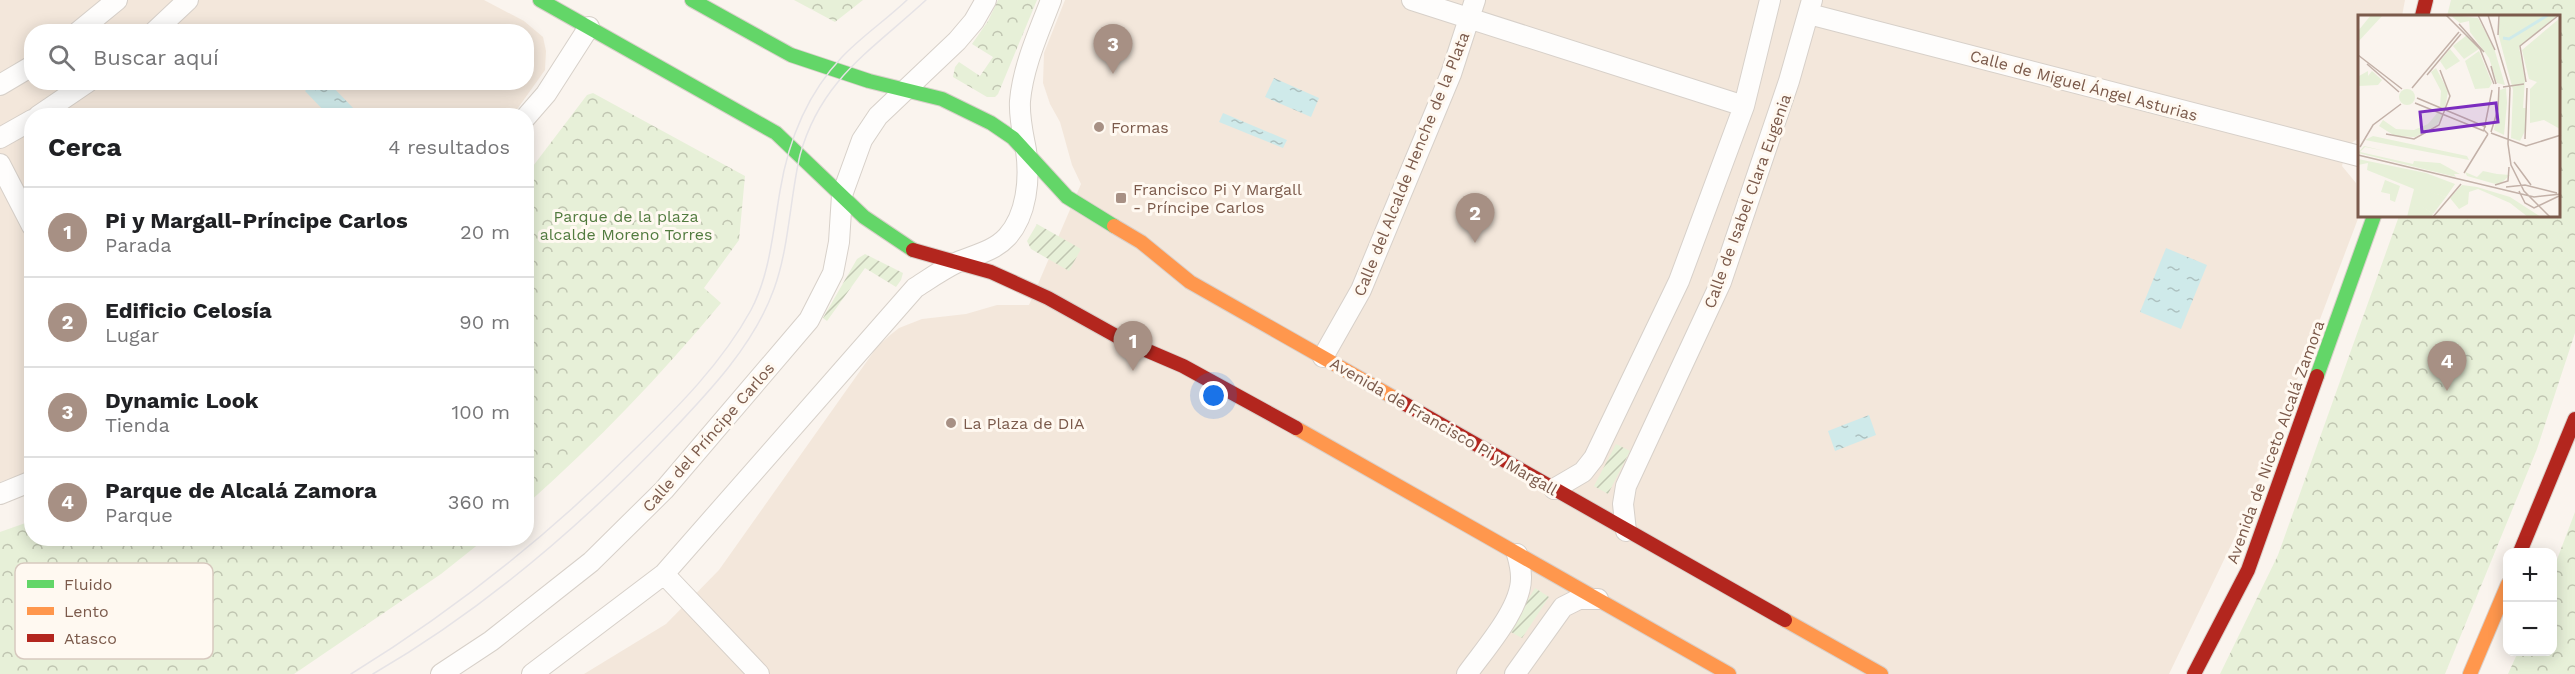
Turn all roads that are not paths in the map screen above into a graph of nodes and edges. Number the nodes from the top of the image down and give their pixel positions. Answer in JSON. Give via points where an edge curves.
{"nodes":[{"id":1,"x":117,"y":0,"type":"edge"},
{"id":2,"x":188,"y":0,"type":"edge"},
{"id":3,"x":540,"y":0,"type":"edge"},
{"id":4,"x":692,"y":0,"type":"edge"},
{"id":5,"x":986,"y":0,"type":"edge"},
{"id":6,"x":1051,"y":0,"type":"edge"},
{"id":7,"x":1412,"y":0,"type":"edge"},
{"id":8,"x":1770,"y":0,"type":"edge"},
{"id":9,"x":2426,"y":0,"type":"edge"},
{"id":10,"x":1810,"y":7,"type":"edge"},
{"id":11,"x":1473,"y":9,"type":"edge"},
{"id":12,"x":2422,"y":15,"type":"edge"},
{"id":13,"x":88,"y":24,"type":"edge"},
{"id":14,"x":162,"y":24,"type":"edge"},
{"id":15,"x":589,"y":27,"type":"junction"},
{"id":16,"x":24,"y":71,"type":"edge"},
{"id":17,"x":0,"y":85,"type":"edge"},
{"id":18,"x":76,"y":90,"type":"edge"},
{"id":19,"x":906,"y":90,"type":"junction"},
{"id":20,"x":1744,"y":106,"type":"junction"},
{"id":21,"x":50,"y":108,"type":"edge"},
{"id":22,"x":534,"y":108,"type":"edge"},
{"id":23,"x":24,"y":124,"type":"edge"},
{"id":24,"x":0,"y":138,"type":"edge"},
{"id":25,"x":1026,"y":153,"type":"junction"},
{"id":26,"x":2358,"y":156,"type":"edge"},
{"id":27,"x":0,"y":164,"type":"edge"},
{"id":28,"x":842,"y":195,"type":"junction"},
{"id":29,"x":24,"y":210,"type":"edge"},
{"id":30,"x":2373,"y":218,"type":"edge"},
{"id":31,"x":958,"y":263,"type":"junction"},
{"id":32,"x":1323,"y":357,"type":"junction"},
{"id":33,"x":2575,"y":419,"type":"edge"},
{"id":34,"x":24,"y":484,"type":"edge"},
{"id":35,"x":1554,"y":489,"type":"junction"},
{"id":36,"x":0,"y":494,"type":"edge"},
{"id":37,"x":1626,"y":531,"type":"junction"},
{"id":38,"x":2522,"y":548,"type":"edge"},
{"id":39,"x":1517,"y":554,"type":"junction"},
{"id":40,"x":663,"y":574,"type":"junction"},
{"id":41,"x":2503,"y":596,"type":"edge"},
{"id":42,"x":1598,"y":599,"type":"junction"},
{"id":43,"x":441,"y":674,"type":"edge"},
{"id":44,"x":532,"y":674,"type":"edge"},
{"id":45,"x":759,"y":674,"type":"edge"},
{"id":46,"x":1467,"y":674,"type":"edge"},
{"id":47,"x":1515,"y":674,"type":"edge"},
{"id":48,"x":1729,"y":674,"type":"edge"},
{"id":49,"x":1881,"y":674,"type":"edge"},
{"id":50,"x":2194,"y":674,"type":"edge"},
{"id":51,"x":2470,"y":674,"type":"edge"}],
"edges":[{"from":1,"to":13,"type":"street"},
{"from":2,"to":14,"type":"street"},
{"from":3,"to":15,"type":"street"},
{"from":4,"to":19,"type":"street","name":"Avenida de Francisco Pi y Margall","via":[[790,55]]},
{"from":5,"to":19,"type":"street","via":[[957,41]]},
{"from":6,"to":25,"type":"street","via":[[1029,59],[1020,99]]},
{"from":7,"to":11,"type":"street"},
{"from":8,"to":20,"type":"street"},
{"from":9,"to":12,"type":"street"},
{"from":10,"to":26,"type":"street","name":"Calle de Miguel Ángel Asturias"},
{"from":10,"to":37,"type":"street","name":"Calle de Isabel Clara Eugenia","via":[[1721,282],[1626,486]]},
{"from":11,"to":20,"type":"street"},
{"from":11,"to":32,"type":"street","name":"Calle del Alcalde Henche de la Plata","via":[[1451,74],[1361,290]]},
{"from":15,"to":22,"type":"street"},
{"from":15,"to":28,"type":"street","via":[[776,133]]},
{"from":16,"to":17,"type":"street"},
{"from":18,"to":21,"type":"street"},
{"from":19,"to":25,"type":"street","name":"Avenida de Francisco Pi y Margall","via":[[967,110],[1013,138]]},
{"from":19,"to":28,"type":"street","via":[[871,125]]},
{"from":20,"to":35,"type":"street","via":[[1679,281],[1610,428],[1582,472]]},
{"from":23,"to":24,"type":"street"},
{"from":25,"to":31,"type":"street","via":[[1025,198],[1015,226],[996,246]]},
{"from":25,"to":32,"type":"street","name":"Avenida de Francisco Pi y Margall","via":[[1067,197],[1141,242],[1181,276]]},
{"from":27,"to":29,"type":"street"},
{"from":28,"to":31,"type":"street","via":[[864,217],[903,245]]},
{"from":28,"to":43,"type":"street","name":"Calle del Príncipe Carlos","via":[[833,273],[809,320],[664,490],[591,562],[491,641]]},
{"from":30,"to":50,"type":"street","name":"Avenida de Niceto Alcalá Zamora","via":[[2248,570]]},
{"from":31,"to":39,"type":"street","via":[[1022,285],[1127,342],[1191,370]]},
{"from":31,"to":40,"type":"street","via":[[915,288]]},
{"from":32,"to":35,"type":"street","name":"Avenida de Francisco Pi y Margall"},
{"from":33,"to":38,"type":"street"},
{"from":34,"to":36,"type":"street"},
{"from":35,"to":37,"type":"street","name":"Avenida de Francisco Pi y Margall"},
{"from":37,"to":49,"type":"street","name":"Avenida de Francisco Pi y Margall"},
{"from":39,"to":42,"type":"street"},
{"from":39,"to":46,"type":"street","via":[[1521,578],[1515,601]]},
{"from":40,"to":44,"type":"street"},
{"from":40,"to":45,"type":"street"},
{"from":41,"to":51,"type":"street"},
{"from":42,"to":47,"type":"street","via":[[1579,599],[1563,607]]},
{"from":42,"to":48,"type":"street"}]}
